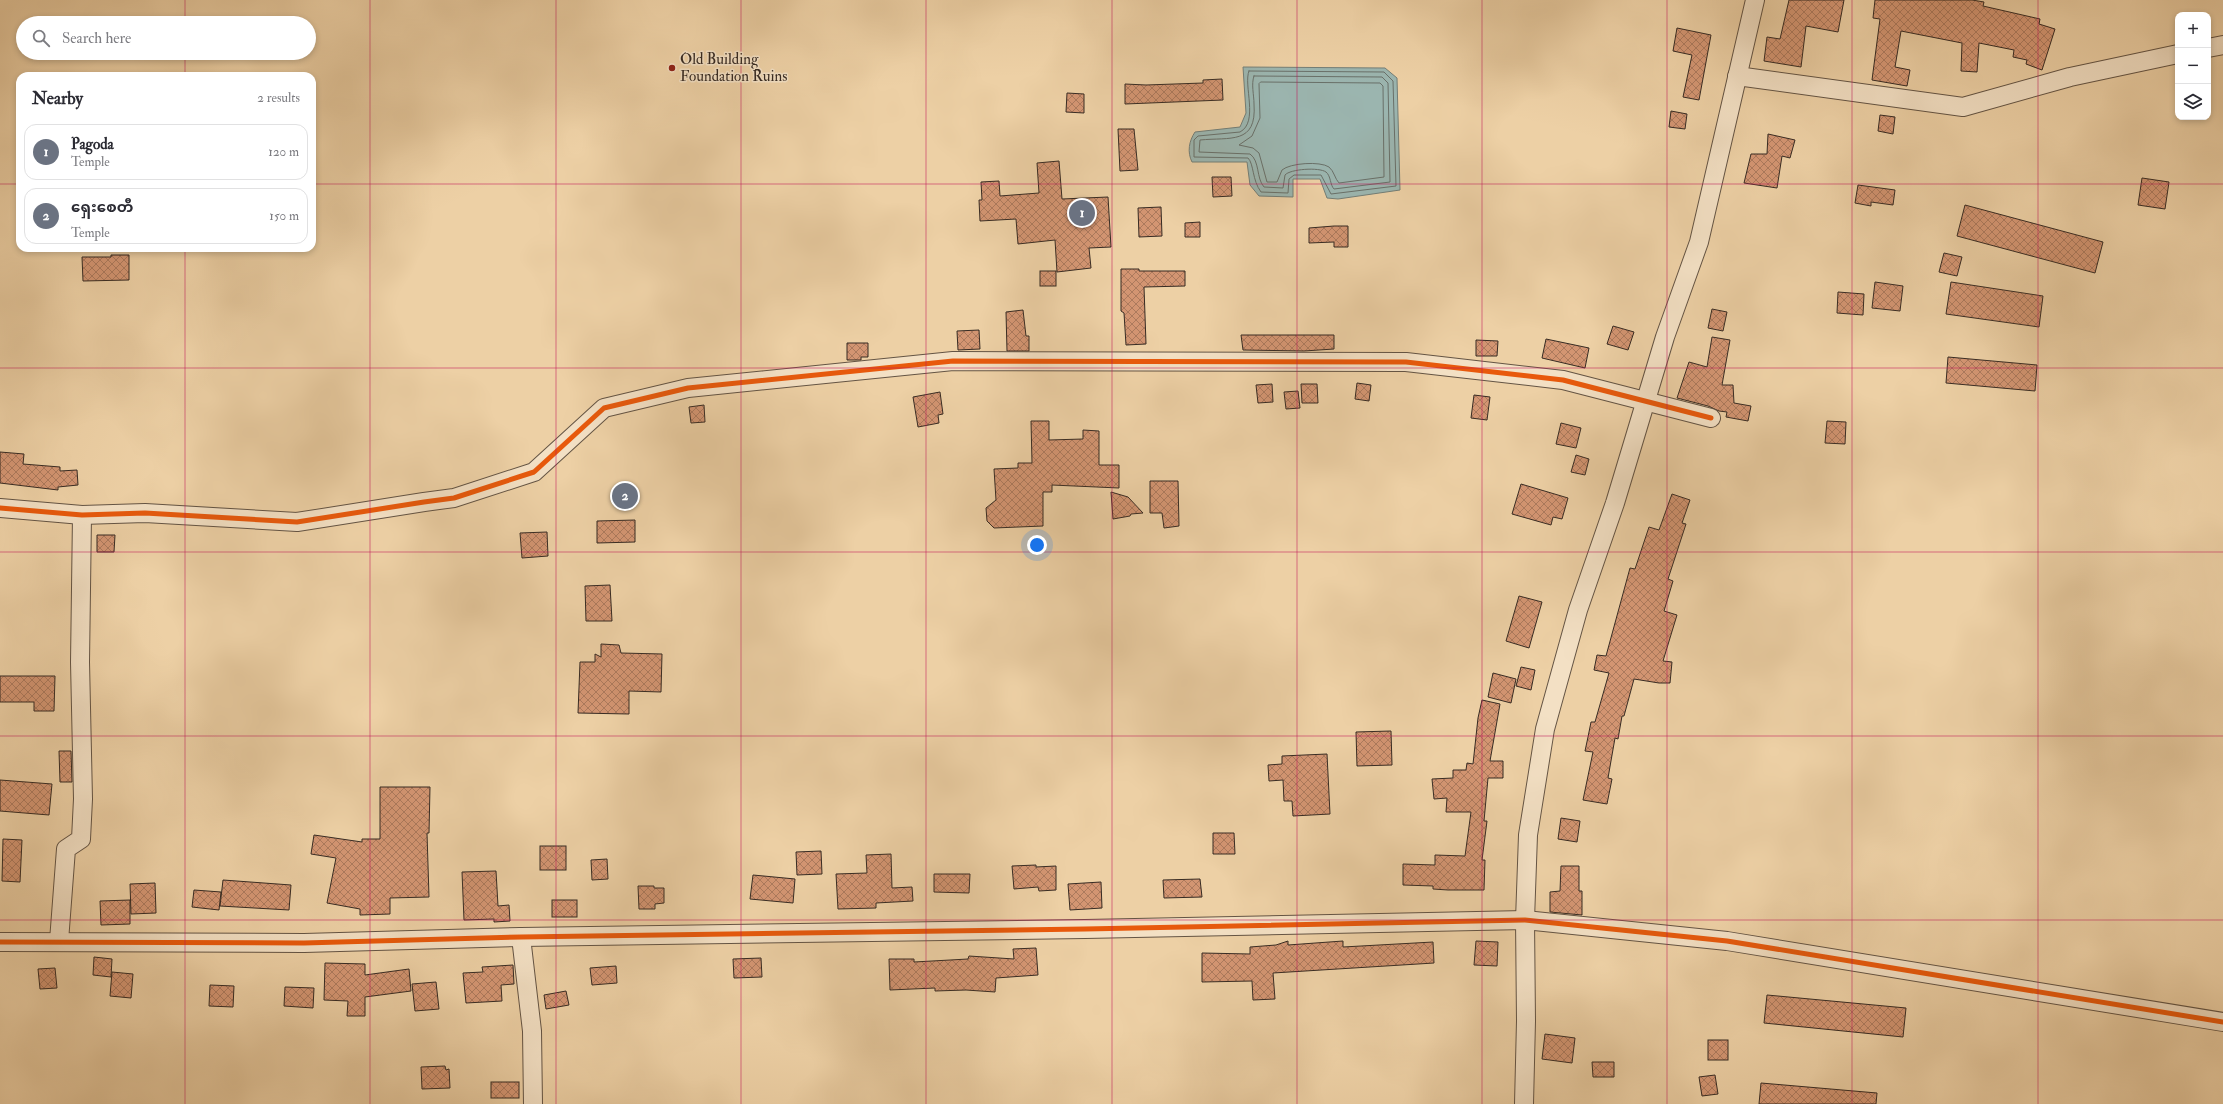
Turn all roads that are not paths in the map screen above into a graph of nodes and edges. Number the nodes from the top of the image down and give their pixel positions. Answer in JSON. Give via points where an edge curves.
{"nodes":[{"id":1,"x":1754,"y":0,"type":"edge"},
{"id":2,"x":2223,"y":45,"type":"edge"},
{"id":3,"x":2211,"y":47,"type":"edge"},
{"id":4,"x":2175,"y":55,"type":"edge"},
{"id":5,"x":1738,"y":76,"type":"junction"},
{"id":6,"x":1646,"y":400,"type":"junction"},
{"id":7,"x":1711,"y":418,"type":"dead end"},
{"id":8,"x":0,"y":508,"type":"edge"},
{"id":9,"x":82,"y":515,"type":"junction"},
{"id":10,"x":1525,"y":920,"type":"junction"},
{"id":11,"x":522,"y":937,"type":"junction"},
{"id":12,"x":59,"y":941,"type":"junction"},
{"id":13,"x":0,"y":942,"type":"edge"},
{"id":14,"x":2223,"y":1022,"type":"edge"},
{"id":15,"x":533,"y":1104,"type":"edge"},
{"id":16,"x":1524,"y":1104,"type":"edge"}],
"edges":[{"from":1,"to":5,"type":"street"},
{"from":2,"to":3,"type":"street"},
{"from":4,"to":5,"type":"street","via":[[2070,77],[1963,106]]},
{"from":5,"to":6,"type":"street","via":[[1699,242],[1665,336]]},
{"from":6,"to":7,"type":"street"},
{"from":6,"to":9,"type":"street","via":[[1563,380],[1406,362],[953,360],[688,388],[604,408],[534,472],[454,498],[297,522],[145,513]]},
{"from":6,"to":10,"type":"street","via":[[1615,503],[1578,610],[1545,729],[1528,835]]},
{"from":8,"to":9,"type":"street"},
{"from":9,"to":12,"type":"street","via":[[82,812],[80,839],[66,849]]},
{"from":10,"to":11,"type":"street"},
{"from":10,"to":14,"type":"street","via":[[1727,941]]},
{"from":10,"to":16,"type":"street"},
{"from":11,"to":12,"type":"street","via":[[304,943]]},
{"from":11,"to":15,"type":"street","via":[[532,1031]]},
{"from":12,"to":13,"type":"street"}]}
